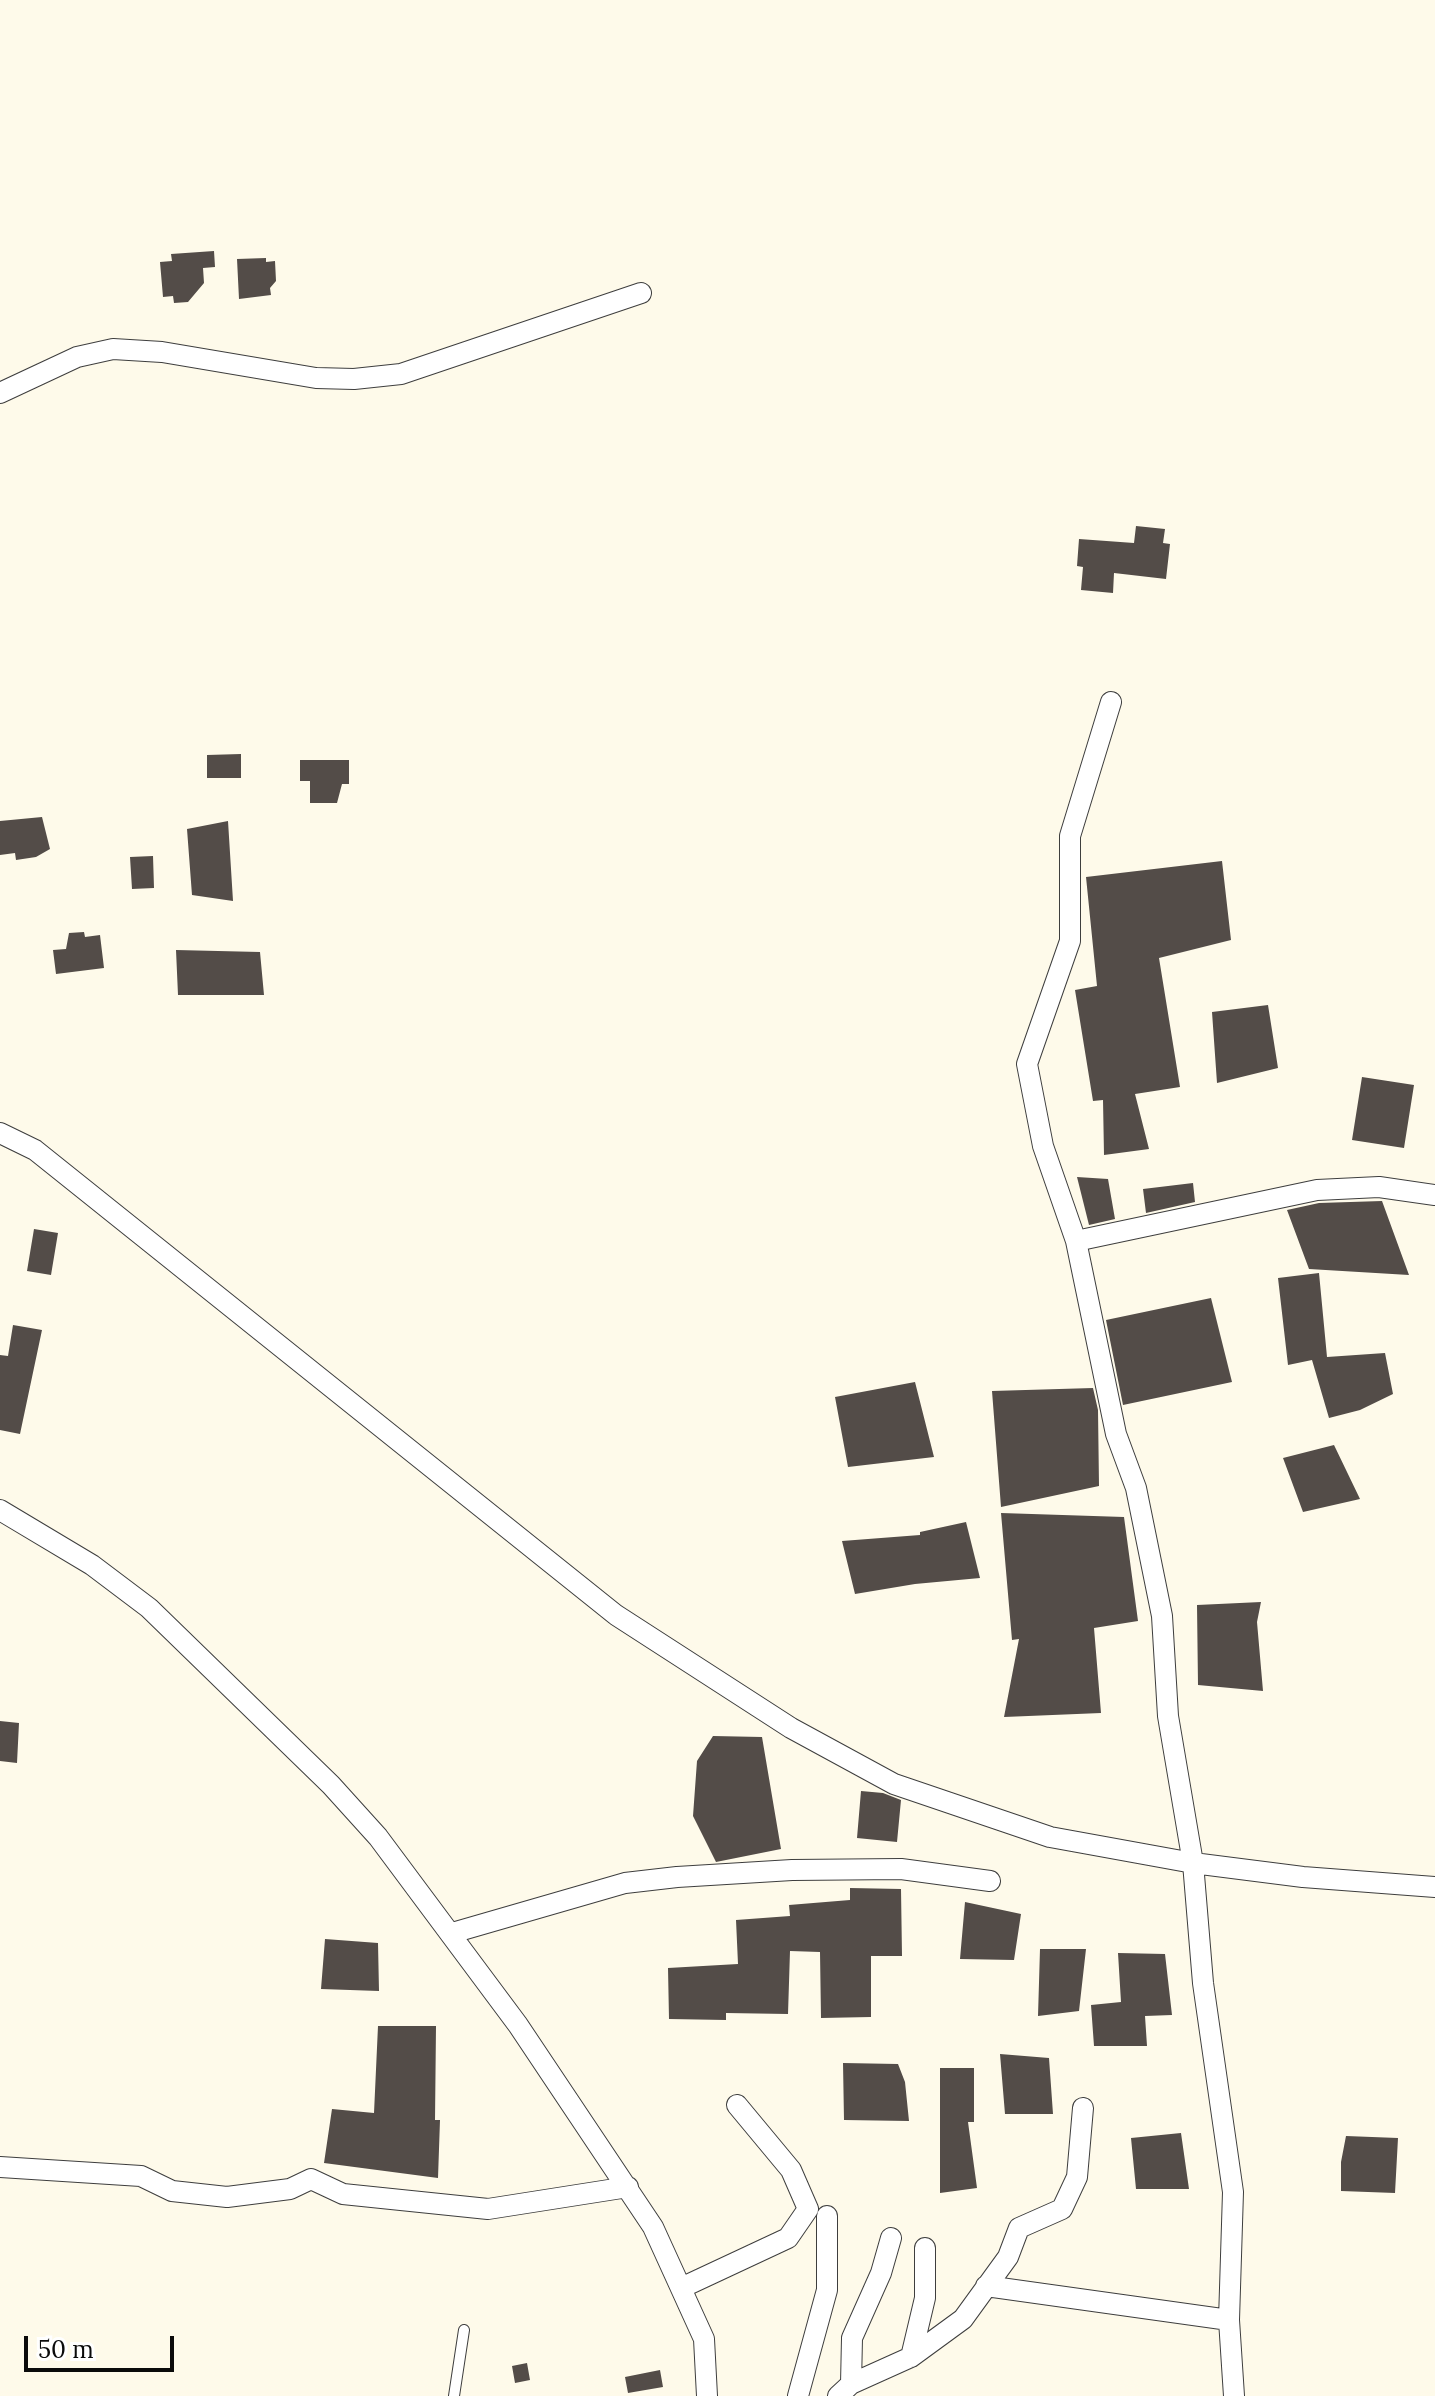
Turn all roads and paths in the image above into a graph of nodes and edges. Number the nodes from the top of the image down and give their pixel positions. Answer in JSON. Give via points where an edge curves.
{"nodes":[{"id":1,"x":641,"y":293,"type":"dead end"},
{"id":2,"x":0,"y":393,"type":"edge"},
{"id":3,"x":1111,"y":702,"type":"dead end"},
{"id":4,"x":0,"y":1133,"type":"edge"},
{"id":5,"x":1435,"y":1195,"type":"edge"},
{"id":6,"x":1076,"y":1241,"type":"junction"},
{"id":7,"x":0,"y":1510,"type":"edge"},
{"id":8,"x":1193,"y":1863,"type":"junction"},
{"id":9,"x":990,"y":1881,"type":"dead end"},
{"id":10,"x":1435,"y":1887,"type":"edge"},
{"id":11,"x":452,"y":1933,"type":"junction"},
{"id":12,"x":737,"y":2105,"type":"dead end"},
{"id":13,"x":1083,"y":2108,"type":"dead end"},
{"id":14,"x":0,"y":2167,"type":"edge"},
{"id":15,"x":628,"y":2187,"type":"junction"},
{"id":16,"x":827,"y":2216,"type":"dead end"},
{"id":17,"x":891,"y":2238,"type":"dead end"},
{"id":18,"x":925,"y":2248,"type":"dead end"},
{"id":19,"x":986,"y":2286,"type":"junction"},
{"id":20,"x":681,"y":2288,"type":"junction"},
{"id":21,"x":1229,"y":2320,"type":"junction"},
{"id":22,"x":464,"y":2330,"type":"dead end"},
{"id":23,"x":911,"y":2357,"type":"junction"},
{"id":24,"x":844,"y":2390,"type":"edge"},
{"id":25,"x":454,"y":2396,"type":"edge"},
{"id":26,"x":707,"y":2396,"type":"edge"},
{"id":27,"x":798,"y":2396,"type":"edge"},
{"id":28,"x":1234,"y":2396,"type":"edge"}],
"edges":[{"from":1,"to":2,"type":"street","via":[[401,374],[316,378],[113,349],[77,357]]},
{"from":3,"to":6,"type":"street","via":[[1070,836],[1070,941],[1027,1064],[1043,1146]]},
{"from":4,"to":8,"type":"street","via":[[35,1150],[616,1615],[791,1728],[894,1784],[932,1798],[1050,1837]]},
{"from":5,"to":6,"type":"street","via":[[1379,1187],[1317,1190]]},
{"from":6,"to":8,"type":"street","via":[[1116,1434],[1136,1488],[1162,1616],[1168,1716]]},
{"from":7,"to":11,"type":"street","via":[[92,1565],[173,1630],[340,1795]]},
{"from":8,"to":10,"type":"street"},
{"from":8,"to":21,"type":"street","via":[[1203,1983],[1233,2192]]},
{"from":9,"to":11,"type":"street","via":[[901,1869],[677,1877],[625,1883]]},
{"from":11,"to":15,"type":"street"},
{"from":12,"to":20,"type":"street","via":[[791,2170],[808,2209],[788,2238]]},
{"from":13,"to":19,"type":"street","via":[[1077,2177],[1062,2209],[1019,2228],[1008,2257]]},
{"from":14,"to":15,"type":"street","via":[[141,2176],[172,2191],[227,2197],[290,2189],[311,2179],[343,2194],[488,2209]]},
{"from":15,"to":20,"type":"street"},
{"from":16,"to":27,"type":"street","via":[[827,2290]]},
{"from":17,"to":24,"type":"street","via":[[852,2338]]},
{"from":18,"to":23,"type":"street","via":[[925,2298]]},
{"from":19,"to":21,"type":"street"},
{"from":19,"to":23,"type":"street","via":[[963,2319]]},
{"from":20,"to":26,"type":"street","via":[[704,2339]]},
{"from":21,"to":28,"type":"street"},
{"from":22,"to":25,"type":"lane"},
{"from":23,"to":24,"type":"street"}]}
